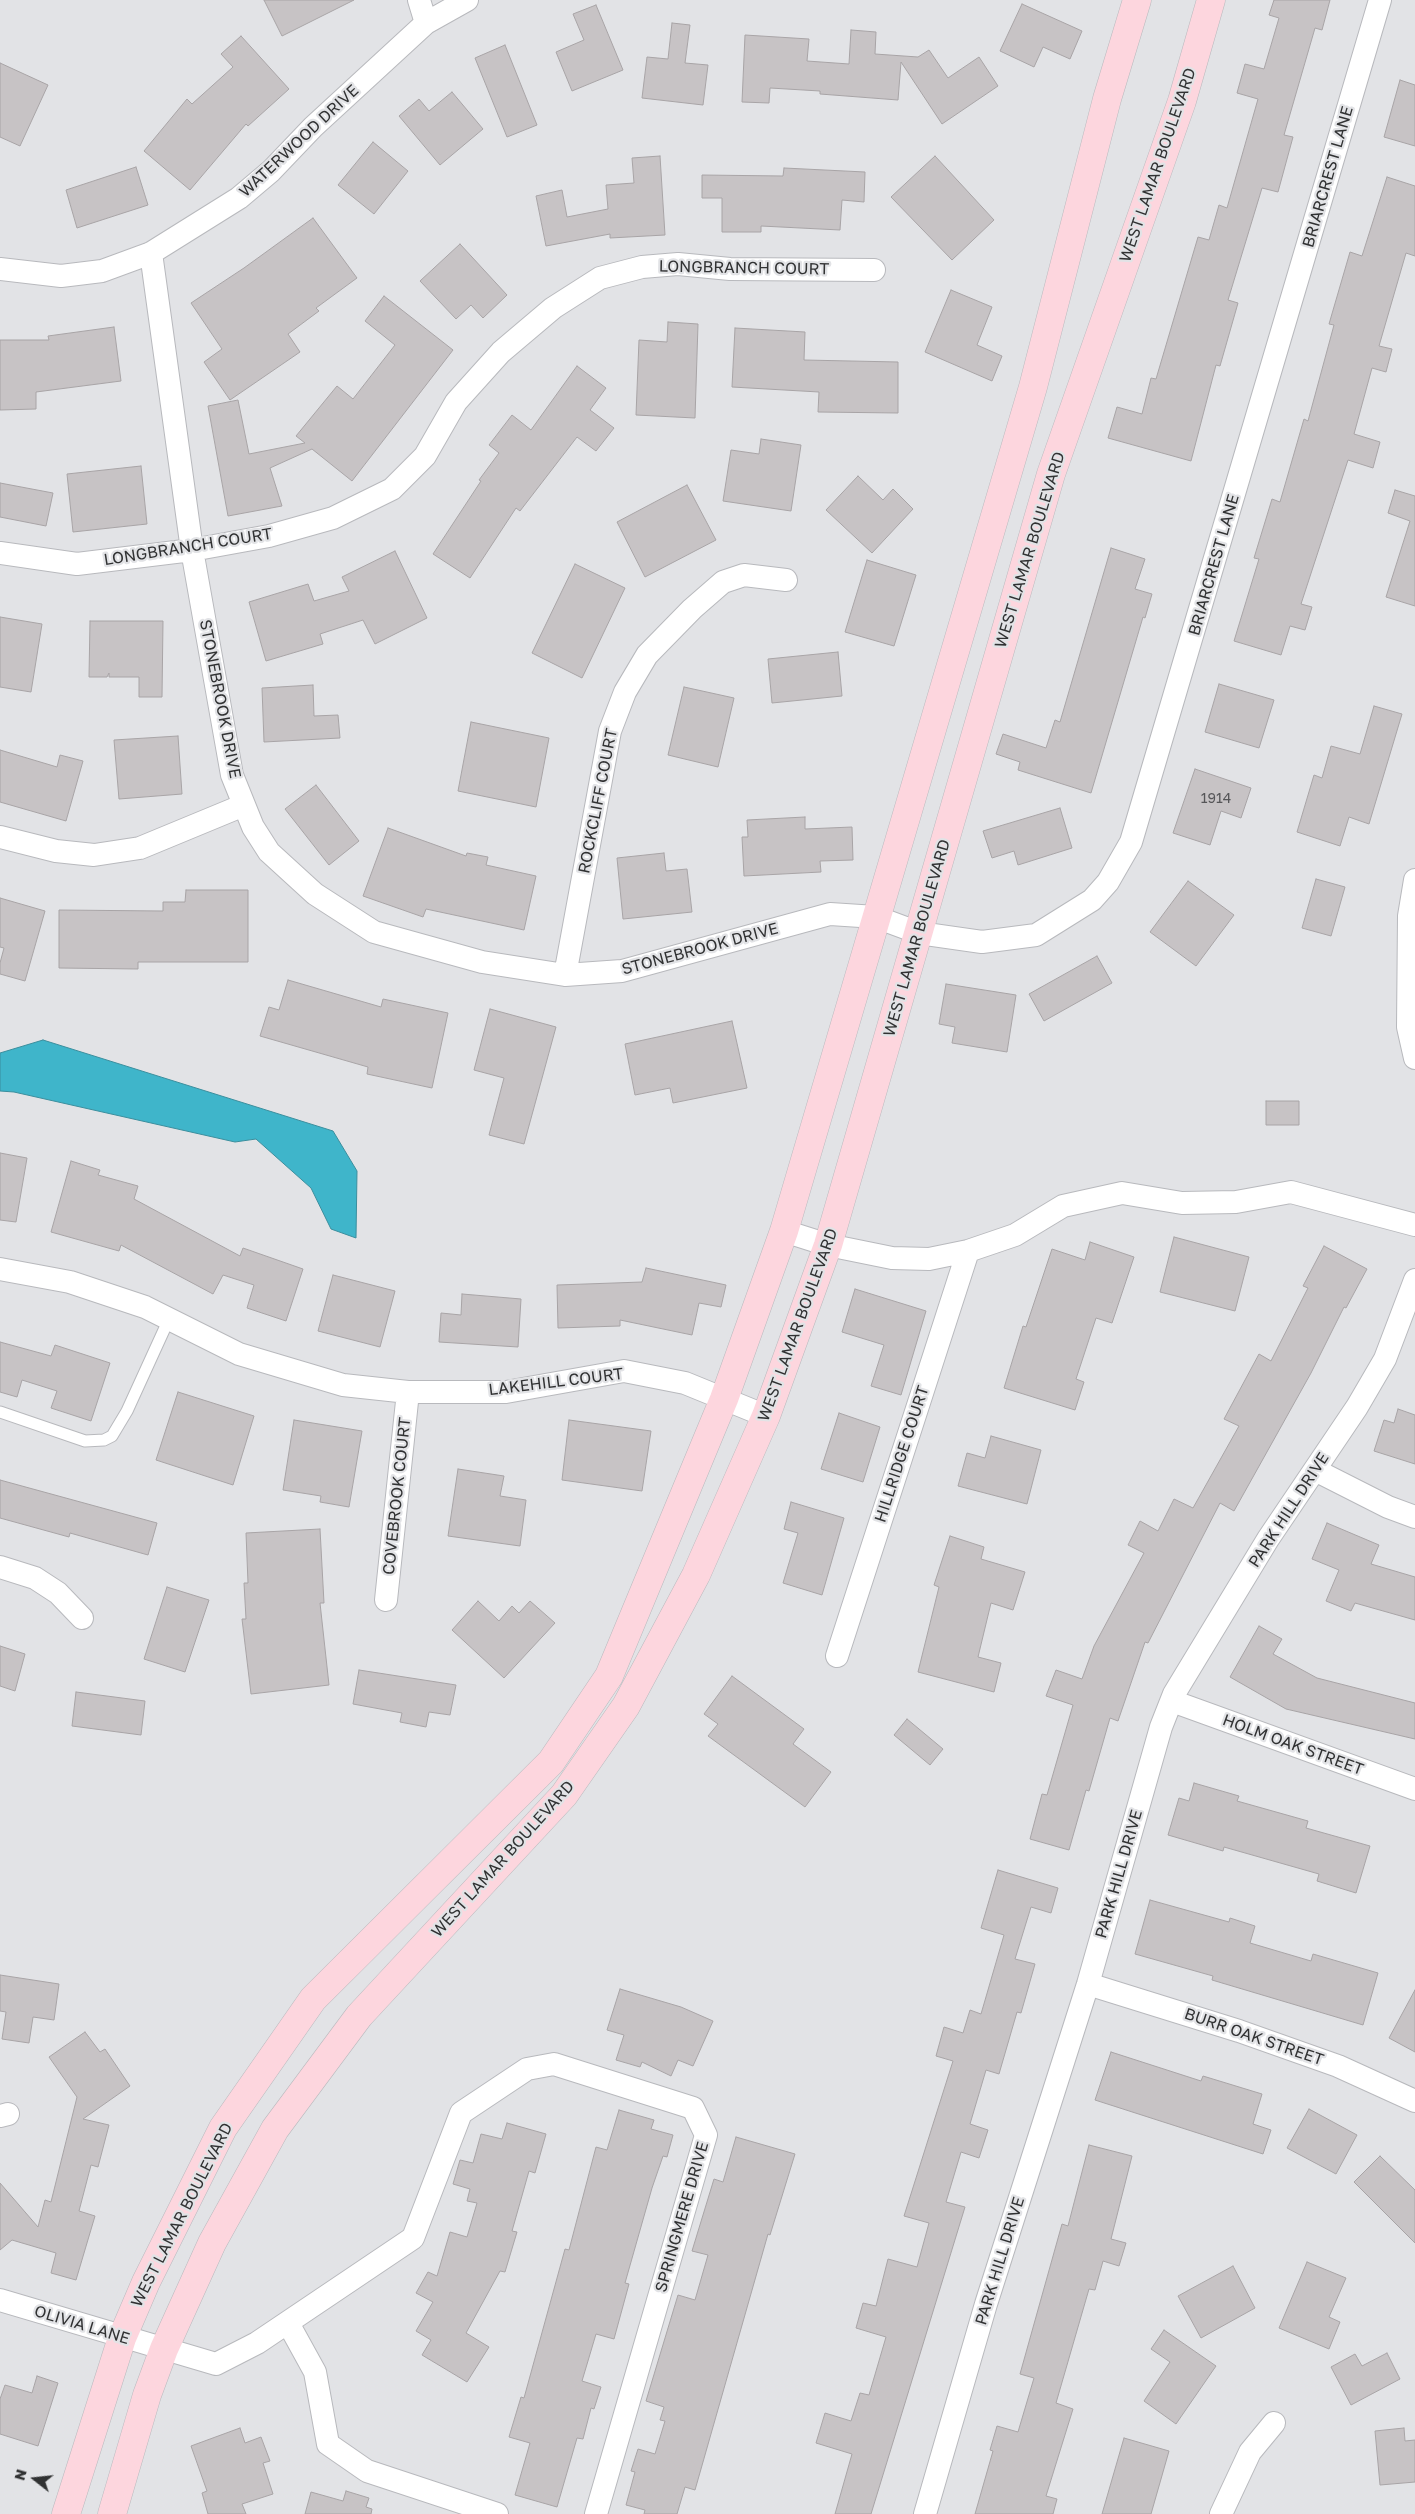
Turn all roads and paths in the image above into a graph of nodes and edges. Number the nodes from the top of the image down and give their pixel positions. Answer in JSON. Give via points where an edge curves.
{"nodes":[{"id":1,"x":419,"y":0,"type":"edge"},
{"id":2,"x":467,"y":0,"type":"edge"},
{"id":3,"x":1137,"y":0,"type":"edge"},
{"id":4,"x":1212,"y":0,"type":"edge"},
{"id":5,"x":1380,"y":0,"type":"edge"},
{"id":6,"x":426,"y":23,"type":"junction"},
{"id":7,"x":151,"y":253,"type":"junction"},
{"id":8,"x":0,"y":269,"type":"edge"},
{"id":9,"x":874,"y":270,"type":"dead end"},
{"id":10,"x":192,"y":550,"type":"junction"},
{"id":11,"x":0,"y":553,"type":"edge"},
{"id":12,"x":786,"y":580,"type":"dead end"},
{"id":13,"x":244,"y":804,"type":"junction"},
{"id":14,"x":0,"y":837,"type":"edge"},
{"id":15,"x":1415,"y":880,"type":"edge"},
{"id":16,"x":876,"y":917,"type":"junction"},
{"id":17,"x":919,"y":933,"type":"junction"},
{"id":18,"x":565,"y":974,"type":"junction"},
{"id":19,"x":1415,"y":1058,"type":"edge"},
{"id":20,"x":1415,"y":1226,"type":"edge"},
{"id":21,"x":784,"y":1231,"type":"junction"},
{"id":22,"x":828,"y":1245,"type":"junction"},
{"id":23,"x":968,"y":1251,"type":"junction"},
{"id":24,"x":0,"y":1269,"type":"edge"},
{"id":25,"x":1415,"y":1280,"type":"edge"},
{"id":26,"x":169,"y":1319,"type":"junction"},
{"id":27,"x":408,"y":1392,"type":"junction"},
{"id":28,"x":724,"y":1399,"type":"junction"},
{"id":29,"x":0,"y":1412,"type":"edge"},
{"id":30,"x":766,"y":1416,"type":"junction"},
{"id":31,"x":1315,"y":1470,"type":"junction"},
{"id":32,"x":1415,"y":1517,"type":"edge"},
{"id":33,"x":0,"y":1567,"type":"edge"},
{"id":34,"x":386,"y":1600,"type":"dead end"},
{"id":35,"x":82,"y":1618,"type":"dead end"},
{"id":36,"x":837,"y":1656,"type":"dead end"},
{"id":37,"x":1172,"y":1700,"type":"junction"},
{"id":38,"x":1415,"y":1789,"type":"edge"},
{"id":39,"x":1088,"y":1984,"type":"junction"},
{"id":40,"x":1415,"y":2101,"type":"edge"},
{"id":41,"x":0,"y":2300,"type":"edge"},
{"id":42,"x":288,"y":2323,"type":"junction"},
{"id":43,"x":122,"y":2338,"type":"junction"},
{"id":44,"x":164,"y":2349,"type":"junction"},
{"id":45,"x":1274,"y":2423,"type":"dead end"},
{"id":46,"x":66,"y":2514,"type":"edge"},
{"id":47,"x":112,"y":2514,"type":"edge"},
{"id":48,"x":498,"y":2514,"type":"edge"},
{"id":49,"x":596,"y":2514,"type":"edge"},
{"id":50,"x":925,"y":2514,"type":"edge"},
{"id":51,"x":1222,"y":2514,"type":"edge"}],
"edges":[{"from":1,"to":6,"type":"street"},
{"from":2,"to":6,"type":"street","name":"WATERWOOD DRIVE"},
{"from":3,"to":16,"type":"main road","name":"WEST LAMAR BOULEVARD","via":[[1107,99],[1033,387]]},
{"from":4,"to":17,"type":"main road","name":"WEST LAMAR BOULEVARD","via":[[1182,101],[1051,474]]},
{"from":5,"to":17,"type":"street","name":"BRIARCREST LANE","via":[[1131,842],[1108,882],[1092,900],[1036,935],[982,942]]},
{"from":6,"to":7,"type":"street","name":"WATERWOOD DRIVE","via":[[240,198]]},
{"from":7,"to":8,"type":"street","name":"WATERWOOD DRIVE","via":[[102,271],[61,276]]},
{"from":7,"to":10,"type":"street","name":"STONEBROOK DRIVE"},
{"from":9,"to":10,"type":"street","name":"LONGBRANCH COURT","via":[[730,269],[678,264],[642,267],[600,278],[553,308],[501,352],[456,402],[425,456],[392,489],[332,518],[269,536]]},
{"from":10,"to":11,"type":"street","name":"LONGBRANCH COURT","via":[[77,564]]},
{"from":10,"to":13,"type":"street","name":"STONEBROOK DRIVE","via":[[232,775]]},
{"from":12,"to":18,"type":"street","name":"ROCKCLIFF COURT","via":[[744,575],[723,582],[647,656],[625,692],[610,731]]},
{"from":13,"to":14,"type":"street","via":[[140,848],[94,855],[56,851]]},
{"from":13,"to":18,"type":"street","name":"STONEBROOK DRIVE","via":[[252,827],[269,852],[315,894],[374,932],[482,962]]},
{"from":15,"to":19,"type":"street","via":[[1409,916],[1408,1027]]},
{"from":16,"to":17,"type":"street","name":"BRIARCREST LANE"},
{"from":16,"to":18,"type":"street","name":"STONEBROOK DRIVE","via":[[830,914],[622,971]]},
{"from":16,"to":21,"type":"main road","name":"WEST LAMAR BOULEVARD"},
{"from":17,"to":22,"type":"main road","name":"WEST LAMAR BOULEVARD"},
{"from":20,"to":23,"type":"street","via":[[1290,1192],[1236,1202],[1182,1203],[1122,1193],[1063,1206],[1016,1234]]},
{"from":21,"to":22,"type":"street"},
{"from":21,"to":28,"type":"main road","name":"WEST LAMAR BOULEVARD"},
{"from":22,"to":23,"type":"street","via":[[892,1258],[929,1259]]},
{"from":22,"to":30,"type":"main road","name":"WEST LAMAR BOULEVARD"},
{"from":23,"to":36,"type":"street","name":"HILLRIDGE COURT"},
{"from":24,"to":26,"type":"street","name":"LAKEHILL COURT","via":[[70,1282],[145,1307]]},
{"from":25,"to":31,"type":"street","name":"PARK HILL DRIVE","via":[[1385,1359]]},
{"from":26,"to":27,"type":"street","name":"LAKEHILL COURT","via":[[239,1354],[343,1385]]},
{"from":26,"to":29,"type":"lane","via":[[128,1411],[112,1436],[85,1441]]},
{"from":27,"to":28,"type":"street","name":"LAKEHILL COURT","via":[[506,1392],[624,1372],[685,1383]]},
{"from":27,"to":34,"type":"street","name":"COVEBROOK COURT"},
{"from":28,"to":30,"type":"street","name":"LAKEHILL COURT"},
{"from":28,"to":43,"type":"main road","name":"WEST LAMAR BOULEVARD","via":[[609,1676],[550,1762],[313,1999],[223,2128],[146,2282]]},
{"from":30,"to":44,"type":"main road","name":"WEST LAMAR BOULEVARD","via":[[696,1575],[626,1706],[564,1795],[359,2016],[276,2129],[212,2243]]},
{"from":31,"to":32,"type":"street"},
{"from":31,"to":37,"type":"street","name":"PARK HILL DRIVE","via":[[1268,1539]]},
{"from":33,"to":35,"type":"street","via":[[35,1578],[58,1594]]},
{"from":37,"to":38,"type":"street","name":"HOLM OAK STREET"},
{"from":37,"to":39,"type":"street","name":"PARK HILL DRIVE","via":[[1161,1727]]},
{"from":39,"to":40,"type":"street","name":"BURR OAK STREET","via":[[1239,2030],[1320,2059]]},
{"from":39,"to":50,"type":"street","name":"PARK HILL DRIVE","via":[[986,2304]]},
{"from":41,"to":43,"type":"street","name":"OLIVIA LANE"},
{"from":42,"to":44,"type":"street","name":"SPRINGMERE DRIVE","via":[[258,2343],[216,2364]]},
{"from":42,"to":48,"type":"street","via":[[315,2372],[328,2444],[367,2471]]},
{"from":42,"to":49,"type":"street","name":"SPRINGMERE DRIVE","via":[[413,2238],[461,2113],[527,2069],[554,2064],[693,2108],[706,2135]]},
{"from":43,"to":44,"type":"street","name":"OLIVIA LANE"},
{"from":43,"to":46,"type":"main road","name":"WEST LAMAR BOULEVARD"},
{"from":44,"to":47,"type":"main road","name":"WEST LAMAR BOULEVARD"},
{"from":45,"to":51,"type":"street","via":[[1250,2452]]}]}
